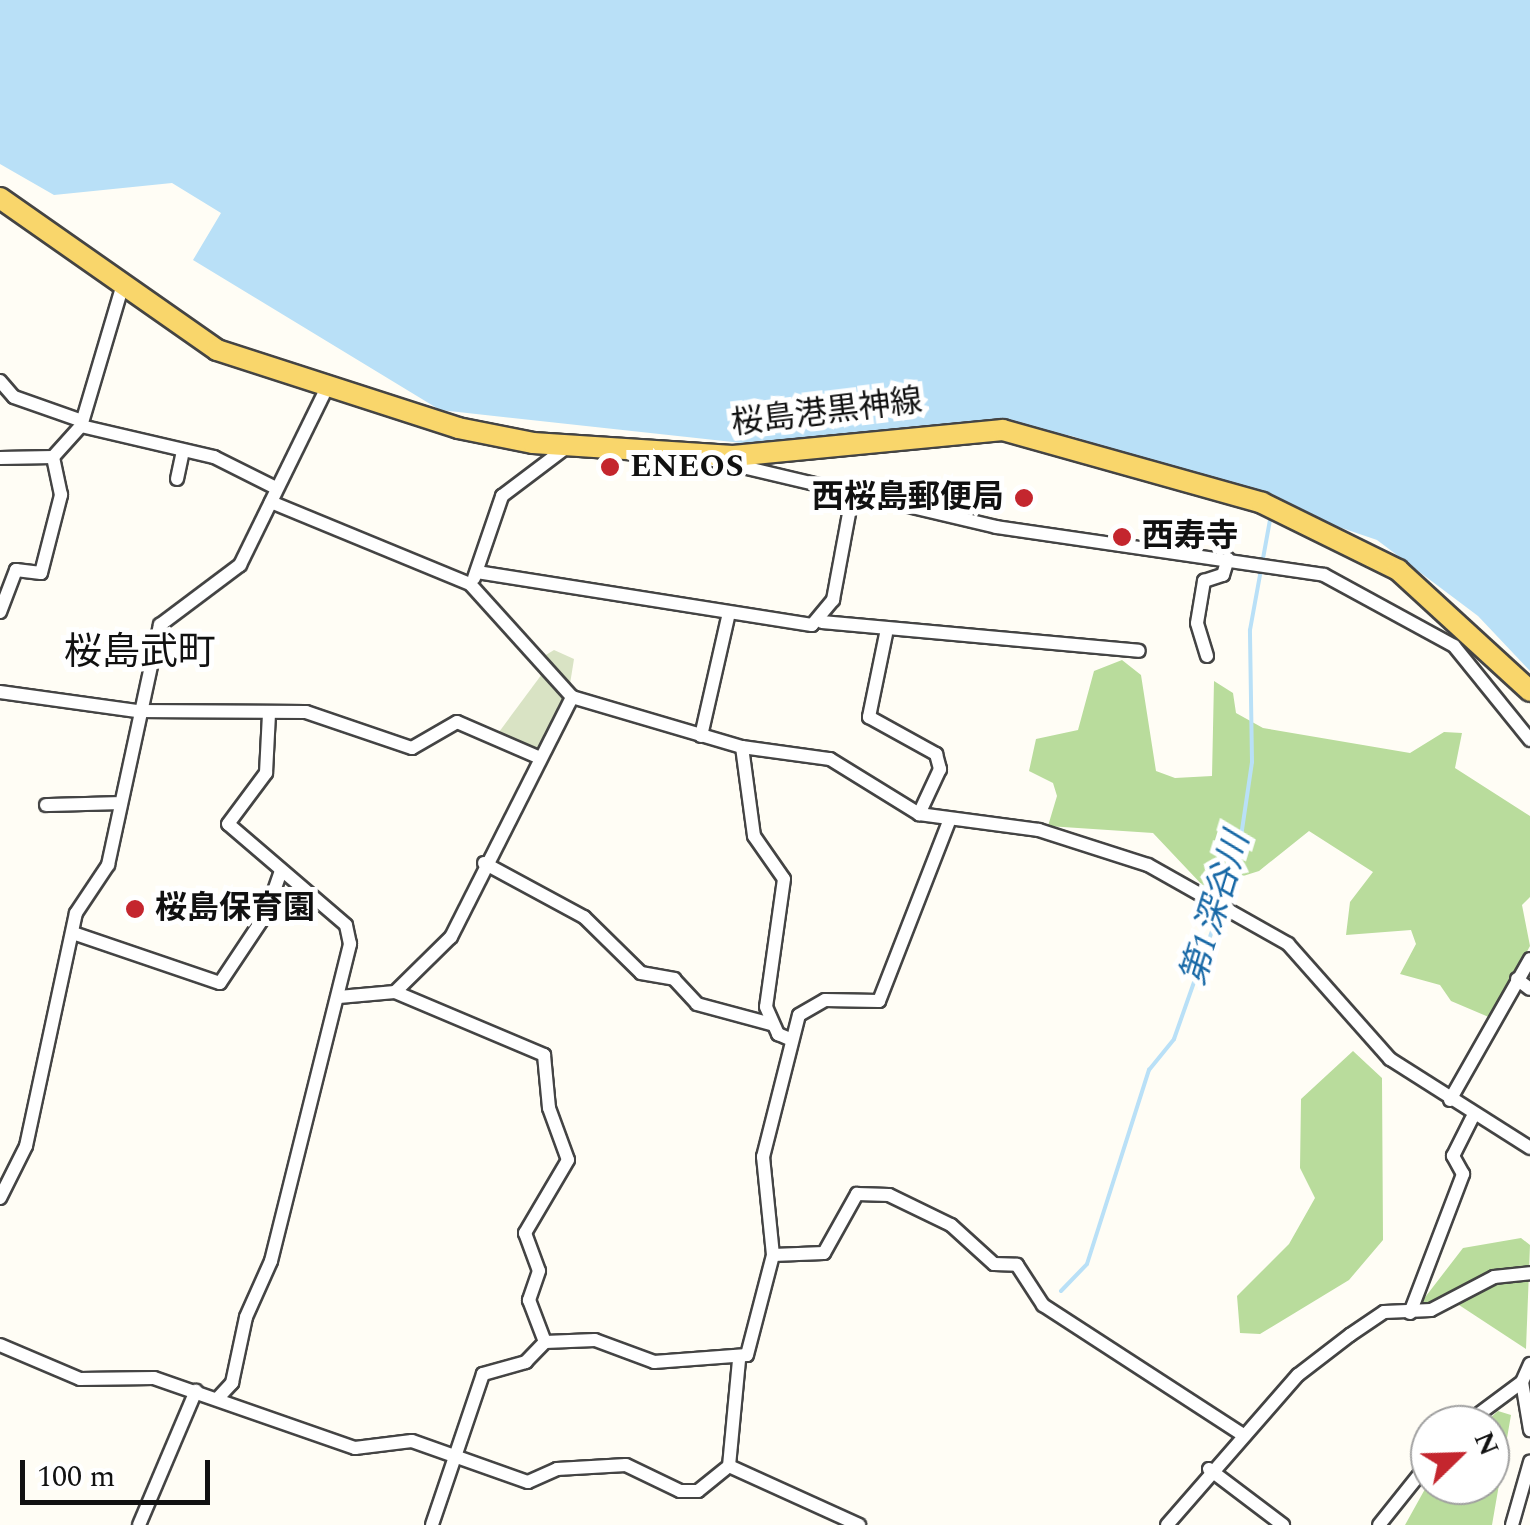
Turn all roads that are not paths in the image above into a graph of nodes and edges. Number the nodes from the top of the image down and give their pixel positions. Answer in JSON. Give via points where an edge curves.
{"nodes":[{"id":1,"x":0,"y":198,"type":"edge"},
{"id":2,"x":124,"y":281,"type":"junction"},
{"id":3,"x":0,"y":380,"type":"edge"},
{"id":4,"x":328,"y":386,"type":"junction"},
{"id":5,"x":81,"y":424,"type":"junction"},
{"id":6,"x":570,"y":444,"type":"junction"},
{"id":7,"x":183,"y":451,"type":"junction"},
{"id":8,"x":703,"y":456,"type":"junction"},
{"id":9,"x":53,"y":457,"type":"junction"},
{"id":10,"x":0,"y":458,"type":"edge"},
{"id":11,"x":177,"y":480,"type":"dead end"},
{"id":12,"x":276,"y":488,"type":"junction"},
{"id":13,"x":853,"y":492,"type":"junction"},
{"id":14,"x":271,"y":502,"type":"junction"},
{"id":15,"x":1228,"y":560,"type":"junction"},
{"id":16,"x":474,"y":578,"type":"junction"},
{"id":17,"x":0,"y":612,"type":"edge"},
{"id":18,"x":729,"y":612,"type":"junction"},
{"id":19,"x":822,"y":622,"type":"junction"},
{"id":20,"x":886,"y":634,"type":"junction"},
{"id":21,"x":1139,"y":651,"type":"dead end"},
{"id":22,"x":1207,"y":656,"type":"dead end"},
{"id":23,"x":0,"y":692,"type":"edge"},
{"id":24,"x":1530,"y":692,"type":"edge"},
{"id":25,"x":572,"y":697,"type":"junction"},
{"id":26,"x":137,"y":712,"type":"junction"},
{"id":27,"x":269,"y":714,"type":"junction"},
{"id":28,"x":701,"y":736,"type":"junction"},
{"id":29,"x":1530,"y":740,"type":"edge"},
{"id":30,"x":742,"y":747,"type":"junction"},
{"id":31,"x":540,"y":758,"type":"junction"},
{"id":32,"x":116,"y":803,"type":"junction"},
{"id":33,"x":46,"y":806,"type":"dead end"},
{"id":34,"x":919,"y":814,"type":"junction"},
{"id":35,"x":950,"y":820,"type":"junction"},
{"id":36,"x":484,"y":863,"type":"junction"},
{"id":37,"x":282,"y":870,"type":"junction"},
{"id":38,"x":72,"y":933,"type":"junction"},
{"id":39,"x":1530,"y":959,"type":"edge"},
{"id":40,"x":1517,"y":979,"type":"junction"},
{"id":41,"x":1530,"y":989,"type":"edge"},
{"id":42,"x":395,"y":992,"type":"junction"},
{"id":43,"x":339,"y":997,"type":"junction"},
{"id":44,"x":771,"y":1024,"type":"junction"},
{"id":45,"x":792,"y":1040,"type":"junction"},
{"id":46,"x":1450,"y":1100,"type":"junction"},
{"id":47,"x":1472,"y":1118,"type":"junction"},
{"id":48,"x":1530,"y":1148,"type":"edge"},
{"id":49,"x":0,"y":1198,"type":"edge"},
{"id":50,"x":773,"y":1255,"type":"junction"},
{"id":51,"x":1530,"y":1273,"type":"edge"},
{"id":52,"x":1410,"y":1314,"type":"junction"},
{"id":53,"x":545,"y":1342,"type":"junction"},
{"id":54,"x":0,"y":1345,"type":"edge"},
{"id":55,"x":739,"y":1360,"type":"junction"},
{"id":56,"x":1530,"y":1364,"type":"edge"},
{"id":57,"x":1522,"y":1382,"type":"junction"},
{"id":58,"x":196,"y":1391,"type":"junction"},
{"id":59,"x":218,"y":1398,"type":"junction"},
{"id":60,"x":1491,"y":1405,"type":"edge"},
{"id":61,"x":1530,"y":1430,"type":"edge"},
{"id":62,"x":1242,"y":1434,"type":"junction"},
{"id":63,"x":458,"y":1456,"type":"junction"},
{"id":64,"x":1530,"y":1462,"type":"edge"},
{"id":65,"x":732,"y":1469,"type":"junction"},
{"id":66,"x":1209,"y":1469,"type":"junction"},
{"id":67,"x":1410,"y":1486,"type":"edge"},
{"id":68,"x":138,"y":1525,"type":"edge"},
{"id":69,"x":432,"y":1525,"type":"edge"},
{"id":70,"x":859,"y":1525,"type":"edge"},
{"id":71,"x":1166,"y":1525,"type":"edge"},
{"id":72,"x":1283,"y":1525,"type":"edge"},
{"id":73,"x":1379,"y":1525,"type":"edge"},
{"id":74,"x":1512,"y":1525,"type":"edge"}],
"edges":[{"from":1,"to":2,"type":"main road","name":"桜島港黒神線"},
{"from":2,"to":4,"type":"main road","name":"桜島港黒神線","via":[[217,350]]},
{"from":2,"to":5,"type":"street"},
{"from":3,"to":5,"type":"street","via":[[14,397]]},
{"from":4,"to":6,"type":"main road","name":"桜島港黒神線","via":[[458,428]]},
{"from":4,"to":12,"type":"street"},
{"from":5,"to":7,"type":"street"},
{"from":5,"to":9,"type":"street"},
{"from":6,"to":8,"type":"main road","name":"桜島港黒神線"},
{"from":6,"to":16,"type":"street","via":[[502,496]]},
{"from":7,"to":11,"type":"street"},
{"from":7,"to":12,"type":"street","via":[[257,472]]},
{"from":8,"to":13,"type":"street","via":[[729,469]]},
{"from":8,"to":24,"type":"main road","name":"桜島港黒神線","via":[[1003,430],[1262,503],[1398,570]]},
{"from":9,"to":10,"type":"street"},
{"from":9,"to":17,"type":"street","via":[[61,495],[41,573],[16,570]]},
{"from":12,"to":14,"type":"street"},
{"from":13,"to":15,"type":"street","via":[[996,528]]},
{"from":13,"to":19,"type":"street"},
{"from":14,"to":16,"type":"street"},
{"from":14,"to":26,"type":"street","via":[[240,566],[160,625]]},
{"from":15,"to":22,"type":"street","via":[[1223,575],[1204,581],[1197,623]]},
{"from":15,"to":29,"type":"street","via":[[1324,575],[1454,646]]},
{"from":16,"to":18,"type":"street"},
{"from":16,"to":25,"type":"street"},
{"from":18,"to":19,"type":"street"},
{"from":18,"to":28,"type":"street"},
{"from":19,"to":20,"type":"street"},
{"from":20,"to":21,"type":"street"},
{"from":20,"to":34,"type":"street","via":[[869,717],[936,754],[940,769]]},
{"from":23,"to":26,"type":"street"},
{"from":25,"to":28,"type":"street"},
{"from":25,"to":31,"type":"street"},
{"from":26,"to":27,"type":"street"},
{"from":26,"to":32,"type":"street"},
{"from":27,"to":31,"type":"street","via":[[306,712],[412,748],[457,722]]},
{"from":27,"to":37,"type":"street","via":[[266,773],[228,824]]},
{"from":28,"to":30,"type":"street"},
{"from":30,"to":34,"type":"street","via":[[830,759]]},
{"from":30,"to":44,"type":"street","via":[[754,836],[784,879]]},
{"from":31,"to":36,"type":"street"},
{"from":32,"to":33,"type":"street"},
{"from":32,"to":38,"type":"street","via":[[108,865]]},
{"from":34,"to":35,"type":"street"},
{"from":35,"to":45,"type":"street","via":[[879,1001],[811,1004]]},
{"from":35,"to":46,"type":"street","via":[[1099,843],[1212,898],[1288,944],[1390,1059]]},
{"from":36,"to":42,"type":"street","via":[[451,937]]},
{"from":36,"to":44,"type":"street","via":[[584,916],[641,973],[674,979],[697,1004]]},
{"from":37,"to":38,"type":"street","via":[[266,914],[220,983]]},
{"from":37,"to":43,"type":"street","via":[[350,934]]},
{"from":38,"to":49,"type":"street","via":[[26,1146]]},
{"from":39,"to":40,"type":"street"},
{"from":40,"to":41,"type":"street"},
{"from":40,"to":46,"type":"street"},
{"from":42,"to":43,"type":"street"},
{"from":42,"to":53,"type":"street","via":[[536,1050],[550,1066],[549,1108],[568,1160],[525,1233],[539,1270],[529,1300]]},
{"from":43,"to":59,"type":"street","via":[[271,1261],[246,1317],[232,1383]]},
{"from":44,"to":45,"type":"street"},
{"from":45,"to":50,"type":"street","via":[[763,1157]]},
{"from":46,"to":47,"type":"street"},
{"from":47,"to":48,"type":"street"},
{"from":47,"to":52,"type":"street","via":[[1453,1156],[1463,1174]]},
{"from":50,"to":55,"type":"street","via":[[754,1342]]},
{"from":50,"to":62,"type":"street","via":[[824,1252],[851,1201],[875,1190],[937,1217],[994,1264],[1017,1265],[1043,1305]]},
{"from":51,"to":52,"type":"street","via":[[1494,1277]]},
{"from":52,"to":62,"type":"street","via":[[1384,1312],[1350,1334]]},
{"from":53,"to":55,"type":"street","via":[[594,1340],[654,1362]]},
{"from":53,"to":63,"type":"street","via":[[526,1362],[483,1374]]},
{"from":54,"to":58,"type":"street","via":[[80,1378],[132,1374]]},
{"from":55,"to":65,"type":"street"},
{"from":56,"to":57,"type":"street"},
{"from":57,"to":60,"type":"street"},
{"from":57,"to":61,"type":"street"},
{"from":58,"to":59,"type":"street"},
{"from":58,"to":68,"type":"street"},
{"from":59,"to":63,"type":"street","via":[[355,1448],[412,1441]]},
{"from":62,"to":66,"type":"street"},
{"from":63,"to":65,"type":"street","via":[[528,1482],[556,1470],[626,1465],[680,1491],[698,1491]]},
{"from":63,"to":69,"type":"street"},
{"from":64,"to":74,"type":"street"},
{"from":65,"to":70,"type":"street","via":[[781,1492],[817,1498]]},
{"from":66,"to":71,"type":"street"},
{"from":66,"to":72,"type":"street"},
{"from":67,"to":73,"type":"street"}]}
